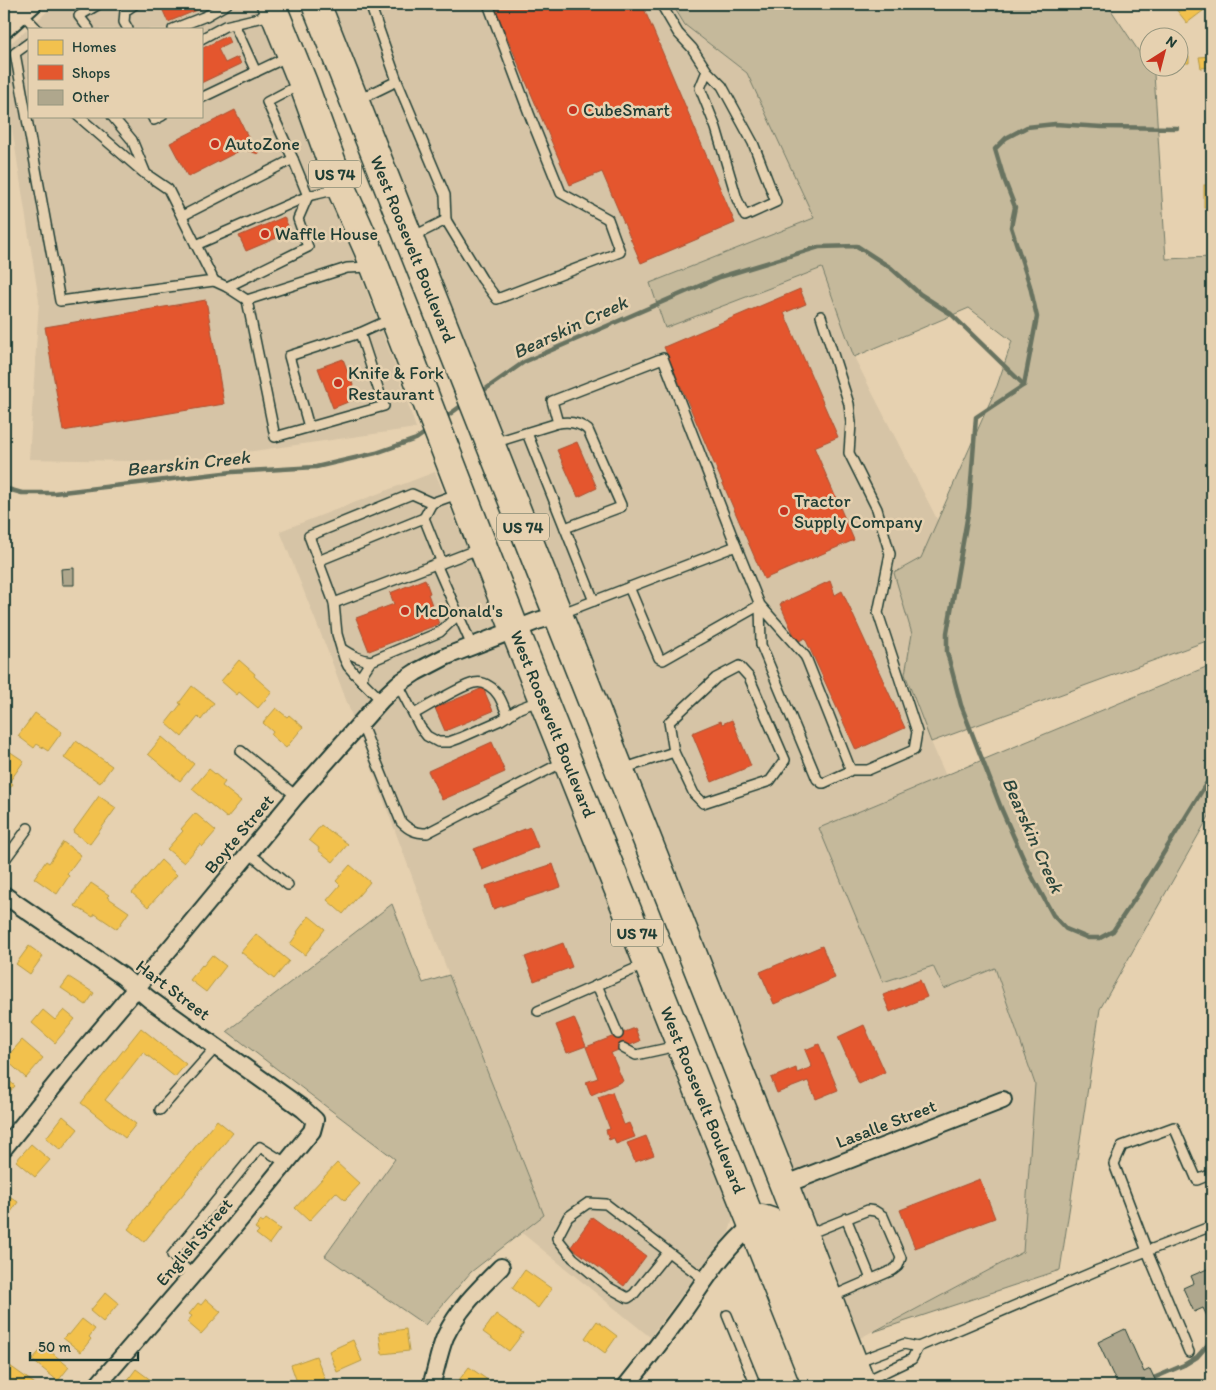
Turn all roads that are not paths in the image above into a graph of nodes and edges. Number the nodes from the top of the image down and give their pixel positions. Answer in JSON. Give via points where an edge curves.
{"nodes":[{"id":1,"x":99,"y":4,"type":"edge"},
{"id":2,"x":135,"y":4,"type":"edge"},
{"id":3,"x":227,"y":4,"type":"edge"},
{"id":4,"x":316,"y":4,"type":"edge"},
{"id":5,"x":370,"y":4,"type":"edge"},
{"id":6,"x":488,"y":4,"type":"edge"},
{"id":7,"x":661,"y":4,"type":"edge"},
{"id":8,"x":26,"y":8,"type":"edge"},
{"id":9,"x":273,"y":9,"type":"edge"},
{"id":10,"x":234,"y":24,"type":"junction"},
{"id":11,"x":4,"y":27,"type":"edge"},
{"id":12,"x":37,"y":28,"type":"edge"},
{"id":13,"x":88,"y":28,"type":"edge"},
{"id":14,"x":127,"y":28,"type":"edge"},
{"id":15,"x":176,"y":28,"type":"edge"},
{"id":16,"x":202,"y":38,"type":"edge"},
{"id":17,"x":28,"y":44,"type":"edge"},
{"id":18,"x":291,"y":55,"type":"junction"},
{"id":19,"x":707,"y":71,"type":"junction"},
{"id":20,"x":256,"y":72,"type":"junction"},
{"id":21,"x":397,"y":81,"type":"junction"},
{"id":22,"x":303,"y":83,"type":"junction"},
{"id":23,"x":202,"y":98,"type":"edge"},
{"id":24,"x":355,"y":101,"type":"junction"},
{"id":25,"x":27,"y":107,"type":"edge"},
{"id":26,"x":29,"y":118,"type":"edge"},
{"id":27,"x":80,"y":118,"type":"edge"},
{"id":28,"x":114,"y":118,"type":"edge"},
{"id":29,"x":293,"y":159,"type":"junction"},
{"id":30,"x":146,"y":174,"type":"junction"},
{"id":31,"x":341,"y":188,"type":"junction"},
{"id":32,"x":308,"y":196,"type":"junction"},
{"id":33,"x":182,"y":216,"type":"junction"},
{"id":34,"x":446,"y":220,"type":"junction"},
{"id":35,"x":409,"y":239,"type":"junction"},
{"id":36,"x":196,"y":245,"type":"junction"},
{"id":37,"x":361,"y":260,"type":"junction"},
{"id":38,"x":214,"y":281,"type":"junction"},
{"id":39,"x":227,"y":287,"type":"junction"},
{"id":40,"x":247,"y":300,"type":"junction"},
{"id":41,"x":821,"y":316,"type":"dead end"},
{"id":42,"x":399,"y":330,"type":"junction"},
{"id":43,"x":360,"y":334,"type":"junction"},
{"id":44,"x":558,"y":423,"type":"junction"},
{"id":45,"x":308,"y":427,"type":"junction"},
{"id":46,"x":527,"y":433,"type":"junction"},
{"id":47,"x":489,"y":442,"type":"junction"},
{"id":48,"x":460,"y":486,"type":"junction"},
{"id":49,"x":432,"y":502,"type":"junction"},
{"id":50,"x":424,"y":518,"type":"junction"},
{"id":51,"x":565,"y":528,"type":"junction"},
{"id":52,"x":736,"y":546,"type":"junction"},
{"id":53,"x":484,"y":548,"type":"junction"},
{"id":54,"x":318,"y":561,"type":"junction"},
{"id":55,"x":439,"y":564,"type":"junction"},
{"id":56,"x":629,"y":587,"type":"junction"},
{"id":57,"x":594,"y":601,"type":"junction"},
{"id":58,"x":334,"y":603,"type":"junction"},
{"id":59,"x":760,"y":604,"type":"junction"},
{"id":60,"x":458,"y":614,"type":"junction"},
{"id":61,"x":558,"y":615,"type":"junction"},
{"id":62,"x":515,"y":630,"type":"junction"},
{"id":63,"x":472,"y":646,"type":"junction"},
{"id":64,"x":342,"y":649,"type":"junction"},
{"id":65,"x":371,"y":661,"type":"junction"},
{"id":66,"x":362,"y":681,"type":"junction"},
{"id":67,"x":398,"y":684,"type":"junction"},
{"id":68,"x":544,"y":699,"type":"junction"},
{"id":69,"x":381,"y":700,"type":"junction"},
{"id":70,"x":414,"y":714,"type":"junction"},
{"id":71,"x":508,"y":716,"type":"junction"},
{"id":72,"x":361,"y":723,"type":"junction"},
{"id":73,"x":241,"y":751,"type":"dead end"},
{"id":74,"x":674,"y":752,"type":"junction"},
{"id":75,"x":568,"y":759,"type":"junction"},
{"id":76,"x":619,"y":770,"type":"junction"},
{"id":77,"x":850,"y":770,"type":"junction"},
{"id":78,"x":296,"y":796,"type":"junction"},
{"id":79,"x":28,"y":828,"type":"dead end"},
{"id":80,"x":249,"y":853,"type":"junction"},
{"id":81,"x":4,"y":861,"type":"edge"},
{"id":82,"x":288,"y":885,"type":"dead end"},
{"id":83,"x":4,"y":895,"type":"edge"},
{"id":84,"x":649,"y":963,"type":"junction"},
{"id":85,"x":597,"y":985,"type":"junction"},
{"id":86,"x":136,"y":988,"type":"junction"},
{"id":87,"x":538,"y":1011,"type":"dead end"},
{"id":88,"x":618,"y":1034,"type":"dead end"},
{"id":89,"x":681,"y":1045,"type":"junction"},
{"id":90,"x":217,"y":1046,"type":"junction"},
{"id":91,"x":623,"y":1048,"type":"dead end"},
{"id":92,"x":1003,"y":1100,"type":"dead end"},
{"id":93,"x":160,"y":1110,"type":"dead end"},
{"id":94,"x":315,"y":1120,"type":"joint"},
{"id":95,"x":4,"y":1148,"type":"edge"},
{"id":96,"x":286,"y":1163,"type":"junction"},
{"id":97,"x":1212,"y":1174,"type":"edge"},
{"id":98,"x":784,"y":1185,"type":"junction"},
{"id":99,"x":846,"y":1218,"type":"junction"},
{"id":100,"x":753,"y":1225,"type":"junction"},
{"id":101,"x":1212,"y":1226,"type":"edge"},
{"id":102,"x":804,"y":1236,"type":"junction"},
{"id":103,"x":1147,"y":1251,"type":"junction"},
{"id":104,"x":668,"y":1252,"type":"junction"},
{"id":105,"x":500,"y":1267,"type":"dead end"},
{"id":106,"x":192,"y":1275,"type":"junction"},
{"id":107,"x":872,"y":1279,"type":"junction"},
{"id":108,"x":705,"y":1280,"type":"junction"},
{"id":109,"x":828,"y":1298,"type":"junction"},
{"id":110,"x":727,"y":1315,"type":"dead end"},
{"id":111,"x":798,"y":1339,"type":"junction"},
{"id":112,"x":918,"y":1347,"type":"junction"},
{"id":113,"x":1190,"y":1352,"type":"dead end"},
{"id":114,"x":856,"y":1380,"type":"edge"},
{"id":115,"x":97,"y":1386,"type":"edge"},
{"id":116,"x":431,"y":1386,"type":"edge"},
{"id":117,"x":626,"y":1386,"type":"edge"},
{"id":118,"x":756,"y":1386,"type":"edge"},
{"id":119,"x":817,"y":1386,"type":"edge"},
{"id":120,"x":830,"y":1386,"type":"edge"}],
"edges":[{"from":1,"to":13,"type":"lane","via":[[79,16]]},
{"from":2,"to":14,"type":"lane","via":[[125,11],[124,22]]},
{"from":3,"to":15,"type":"lane"},
{"from":4,"to":24,"type":"highway","name":"West Roosevelt Boulevard","number":"US 74"},
{"from":5,"to":21,"type":"lane"},
{"from":6,"to":34,"type":"lane","via":[[561,193],[608,219],[620,252],[497,299]]},
{"from":7,"to":19,"type":"lane"},
{"from":8,"to":11,"type":"street"},
{"from":8,"to":12,"type":"lane"},
{"from":9,"to":10,"type":"lane"},
{"from":9,"to":18,"type":"highway","name":"West Roosevelt Boulevard","number":"US 74"},
{"from":10,"to":16,"type":"lane"},
{"from":10,"to":20,"type":"lane"},
{"from":17,"to":25,"type":"lane","via":[[15,52]]},
{"from":18,"to":20,"type":"lane"},
{"from":18,"to":22,"type":"highway","name":"West Roosevelt Boulevard","number":"US 74"},
{"from":19,"to":19,"type":"lane","via":[[700,88],[745,216],[776,202],[753,143],[722,86]]},
{"from":20,"to":23,"type":"lane"},
{"from":21,"to":24,"type":"lane"},
{"from":21,"to":34,"type":"lane","via":[[445,195]]},
{"from":22,"to":29,"type":"lane","via":[[267,102]]},
{"from":22,"to":31,"type":"highway","name":"West Roosevelt Boulevard","number":"US 74"},
{"from":24,"to":35,"type":"highway","name":"West Roosevelt Boulevard","number":"US 74"},
{"from":26,"to":38,"type":"lane","via":[[60,301]]},
{"from":27,"to":30,"type":"lane"},
{"from":28,"to":30,"type":"lane","via":[[132,140]]},
{"from":29,"to":32,"type":"lane"},
{"from":29,"to":33,"type":"lane"},
{"from":30,"to":33,"type":"lane","via":[[168,189]]},
{"from":31,"to":32,"type":"lane"},
{"from":31,"to":37,"type":"highway","name":"West Roosevelt Boulevard","number":"US 74"},
{"from":32,"to":36,"type":"lane"},
{"from":32,"to":39,"type":"lane","via":[[298,219],[308,247]]},
{"from":33,"to":36,"type":"lane"},
{"from":34,"to":35,"type":"lane"},
{"from":35,"to":47,"type":"highway","name":"West Roosevelt Boulevard","number":"US 74"},
{"from":36,"to":38,"type":"lane"},
{"from":37,"to":40,"type":"lane"},
{"from":37,"to":42,"type":"highway","name":"West Roosevelt Boulevard","number":"US 74"},
{"from":38,"to":39,"type":"lane"},
{"from":39,"to":40,"type":"lane"},
{"from":40,"to":45,"type":"lane","via":[[275,437]]},
{"from":41,"to":77,"type":"lane","via":[[849,404],[849,453],[876,509],[890,554],[878,613],[917,732],[914,750],[868,770]]},
{"from":42,"to":43,"type":"lane"},
{"from":42,"to":48,"type":"highway","name":"West Roosevelt Boulevard","number":"US 74"},
{"from":43,"to":45,"type":"lane","via":[[289,356]]},
{"from":43,"to":45,"type":"lane","via":[[384,406]]},
{"from":44,"to":46,"type":"lane"},
{"from":44,"to":51,"type":"lane","via":[[576,423],[588,430],[621,506]]},
{"from":44,"to":52,"type":"lane","via":[[551,401],[663,358]]},
{"from":46,"to":47,"type":"lane"},
{"from":46,"to":51,"type":"lane"},
{"from":47,"to":61,"type":"highway","name":"West Roosevelt Boulevard","number":"US 74"},
{"from":48,"to":49,"type":"lane"},
{"from":48,"to":53,"type":"highway","name":"West Roosevelt Boulevard","number":"US 74"},
{"from":49,"to":50,"type":"lane"},
{"from":49,"to":54,"type":"lane","via":[[412,494],[309,536]]},
{"from":50,"to":54,"type":"lane"},
{"from":50,"to":55,"type":"lane"},
{"from":51,"to":57,"type":"lane"},
{"from":52,"to":56,"type":"lane"},
{"from":52,"to":59,"type":"lane"},
{"from":53,"to":55,"type":"lane"},
{"from":53,"to":62,"type":"highway","name":"West Roosevelt Boulevard","number":"US 74"},
{"from":54,"to":58,"type":"lane"},
{"from":55,"to":58,"type":"lane"},
{"from":55,"to":60,"type":"lane"},
{"from":56,"to":57,"type":"lane"},
{"from":56,"to":59,"type":"lane","via":[[659,658],[663,660]]},
{"from":57,"to":61,"type":"lane"},
{"from":58,"to":64,"type":"lane"},
{"from":59,"to":77,"type":"lane","via":[[805,656]]},
{"from":59,"to":77,"type":"lane","via":[[761,644],[817,779],[824,783]]},
{"from":60,"to":63,"type":"lane"},
{"from":60,"to":65,"type":"lane","via":[[440,632]]},
{"from":61,"to":62,"type":"street","name":"Boyte Street"},
{"from":61,"to":76,"type":"highway","name":"West Roosevelt Boulevard","number":"US 74"},
{"from":62,"to":63,"type":"street","name":"Boyte Street"},
{"from":62,"to":68,"type":"highway","name":"West Roosevelt Boulevard","number":"US 74"},
{"from":63,"to":67,"type":"street","name":"Boyte Street","via":[[447,656]]},
{"from":64,"to":65,"type":"lane","via":[[352,656]]},
{"from":64,"to":66,"type":"lane","via":[[348,666]]},
{"from":65,"to":66,"type":"lane"},
{"from":66,"to":69,"type":"lane"},
{"from":67,"to":69,"type":"street","name":"Boyte Street"},
{"from":67,"to":70,"type":"lane"},
{"from":68,"to":71,"type":"lane"},
{"from":68,"to":75,"type":"highway","name":"West Roosevelt Boulevard","number":"US 74"},
{"from":69,"to":72,"type":"street","name":"Boyte Street"},
{"from":70,"to":71,"type":"lane","via":[[427,736],[438,742],[460,738]]},
{"from":70,"to":71,"type":"lane","via":[[462,688],[482,683],[498,694]]},
{"from":72,"to":75,"type":"lane","via":[[401,822],[416,832],[427,833]]},
{"from":72,"to":78,"type":"street","name":"Boyte Street"},
{"from":73,"to":78,"type":"lane"},
{"from":74,"to":74,"type":"lane","via":[[694,794],[704,803],[770,781],[785,760],[749,677],[739,666],[716,678],[669,722]]},
{"from":74,"to":76,"type":"lane"},
{"from":75,"to":84,"type":"highway","name":"West Roosevelt Boulevard","number":"US 74"},
{"from":76,"to":98,"type":"highway","name":"West Roosevelt Boulevard","number":"US 74"},
{"from":78,"to":80,"type":"street","name":"Boyte Street"},
{"from":79,"to":81,"type":"lane"},
{"from":80,"to":82,"type":"lane"},
{"from":80,"to":86,"type":"street","name":"Boyte Street"},
{"from":83,"to":86,"type":"street","name":"Hart Street"},
{"from":84,"to":85,"type":"lane"},
{"from":84,"to":89,"type":"highway","name":"West Roosevelt Boulevard","number":"US 74"},
{"from":85,"to":87,"type":"lane"},
{"from":85,"to":88,"type":"lane"},
{"from":86,"to":90,"type":"street","name":"Hart Street"},
{"from":86,"to":95,"type":"street","name":"Boyte Street"},
{"from":89,"to":91,"type":"lane","via":[[636,1056]]},
{"from":89,"to":100,"type":"highway","name":"West Roosevelt Boulevard","number":"US 74"},
{"from":90,"to":93,"type":"lane"},
{"from":90,"to":94,"type":"street","name":"Hart Street"},
{"from":92,"to":98,"type":"street","name":"Lasalle Street"},
{"from":94,"to":96,"type":"street","name":"English Street","via":[[312,1132]]},
{"from":96,"to":106,"type":"street","name":"English Street"},
{"from":96,"to":106,"type":"lane","via":[[260,1147],[172,1255]]},
{"from":97,"to":103,"type":"lane","via":[[1197,1180],[1174,1127],[1122,1146],[1114,1164]]},
{"from":98,"to":102,"type":"highway","name":"West Roosevelt Boulevard","number":"US 74"},
{"from":99,"to":102,"type":"lane"},
{"from":99,"to":107,"type":"lane"},
{"from":99,"to":107,"type":"lane","via":[[875,1210],[887,1225],[900,1262],[893,1270]]},
{"from":100,"to":108,"type":"street","via":[[740,1236]]},
{"from":100,"to":111,"type":"highway","name":"West Roosevelt Boulevard","number":"US 74"},
{"from":100,"to":114,"type":"highway","via":[[762,1219],[771,1222],[831,1356]]},
{"from":101,"to":103,"type":"lane"},
{"from":102,"to":109,"type":"highway","name":"West Roosevelt Boulevard","number":"US 74"},
{"from":103,"to":112,"type":"lane"},
{"from":103,"to":113,"type":"lane"},
{"from":104,"to":104,"type":"lane","via":[[606,1204],[588,1203],[568,1217],[557,1238],[573,1258],[608,1288],[628,1298]]},
{"from":104,"to":108,"type":"lane"},
{"from":105,"to":116,"type":"street","via":[[458,1314],[444,1339]]},
{"from":106,"to":115,"type":"street","name":"English Street"},
{"from":107,"to":109,"type":"lane"},
{"from":108,"to":117,"type":"street"},
{"from":109,"to":114,"type":"highway","name":"West Roosevelt Boulevard","number":"US 74"},
{"from":110,"to":118,"type":"lane"},
{"from":111,"to":119,"type":"highway","name":"West Roosevelt Boulevard","number":"US 74"},
{"from":111,"to":120,"type":"highway"},
{"from":112,"to":114,"type":"lane","via":[[912,1360]]},
{"from":112,"to":114,"type":"lane","via":[[904,1344]]}]}
